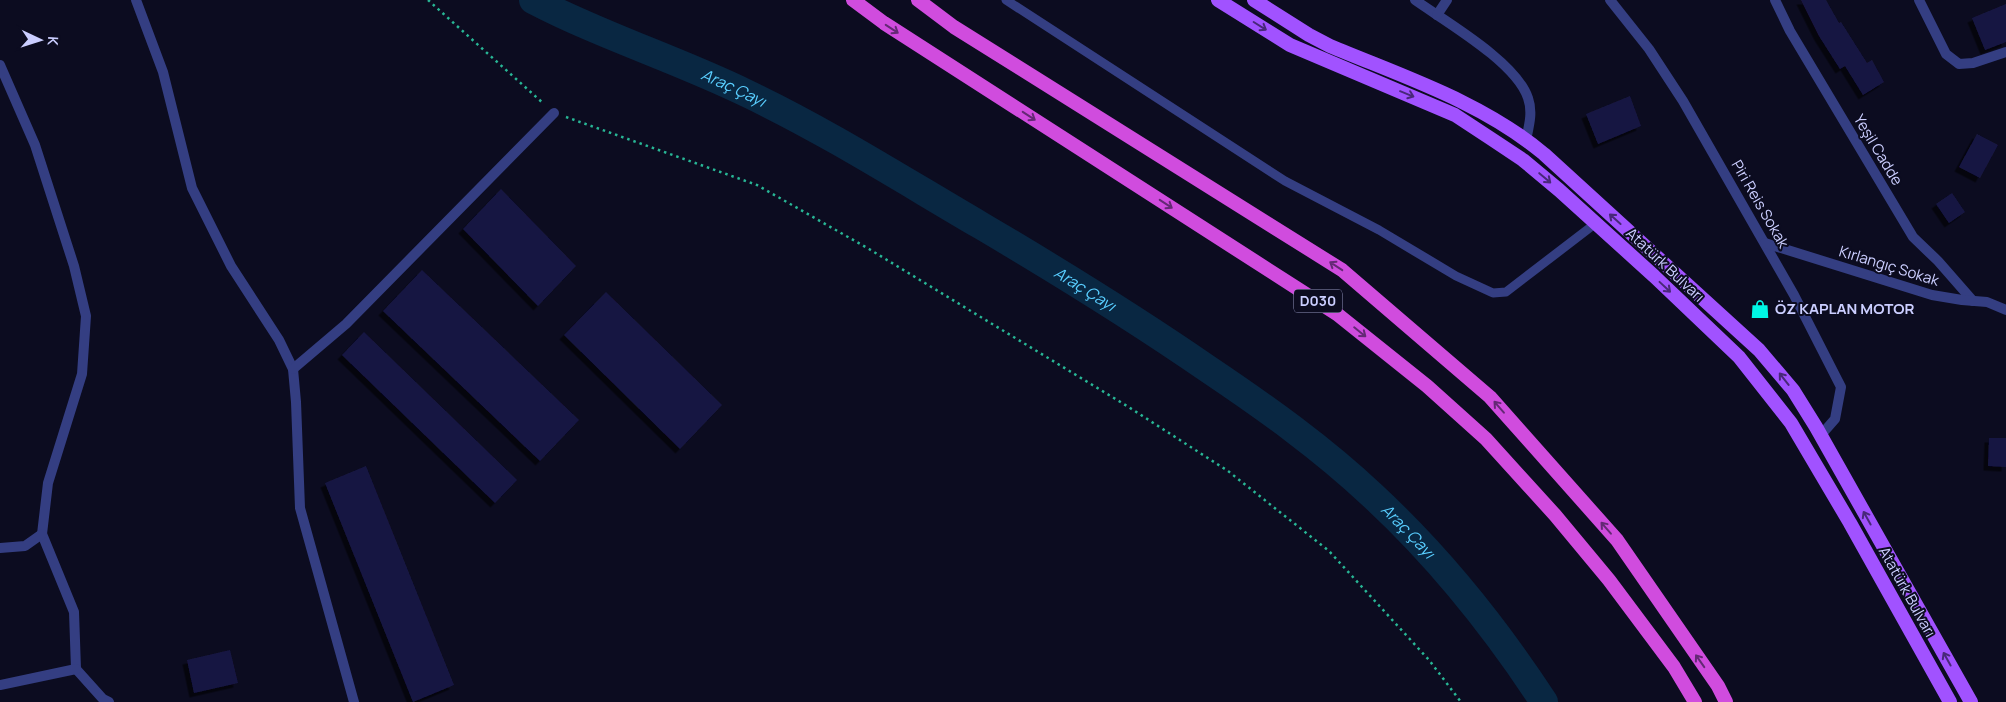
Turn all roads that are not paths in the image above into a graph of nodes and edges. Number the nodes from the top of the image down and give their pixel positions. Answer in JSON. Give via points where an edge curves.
{"nodes":[{"id":1,"x":136,"y":0,"type":"edge"},
{"id":2,"x":853,"y":0,"type":"edge"},
{"id":3,"x":918,"y":0,"type":"edge"},
{"id":4,"x":1006,"y":0,"type":"edge"},
{"id":5,"x":1218,"y":0,"type":"edge"},
{"id":6,"x":1254,"y":0,"type":"edge"},
{"id":7,"x":1415,"y":0,"type":"edge"},
{"id":8,"x":1447,"y":0,"type":"edge"},
{"id":9,"x":1610,"y":0,"type":"edge"},
{"id":10,"x":1775,"y":0,"type":"edge"},
{"id":11,"x":1919,"y":0,"type":"edge"},
{"id":12,"x":1437,"y":15,"type":"junction"},
{"id":13,"x":2006,"y":52,"type":"edge"},
{"id":14,"x":0,"y":65,"type":"edge"},
{"id":15,"x":554,"y":113,"type":"road end"},
{"id":16,"x":1526,"y":140,"type":"junction"},
{"id":17,"x":1596,"y":223,"type":"junction"},
{"id":18,"x":1765,"y":243,"type":"junction"},
{"id":19,"x":1973,"y":301,"type":"junction"},
{"id":20,"x":2006,"y":310,"type":"edge"},
{"id":21,"x":293,"y":369,"type":"junction"},
{"id":22,"x":1821,"y":435,"type":"junction"},
{"id":23,"x":1804,"y":445,"type":"junction"},
{"id":24,"x":42,"y":534,"type":"junction"},
{"id":25,"x":0,"y":548,"type":"edge"},
{"id":26,"x":76,"y":669,"type":"junction"},
{"id":27,"x":0,"y":685,"type":"edge"},
{"id":28,"x":109,"y":702,"type":"edge"},
{"id":29,"x":354,"y":702,"type":"edge"},
{"id":30,"x":1695,"y":702,"type":"edge"},
{"id":31,"x":1726,"y":702,"type":"edge"},
{"id":32,"x":1950,"y":702,"type":"edge"},
{"id":33,"x":1971,"y":702,"type":"edge"}],
"edges":[{"from":1,"to":21,"type":"street","via":[[163,72],[192,188],[231,266],[279,340]]},
{"from":2,"to":30,"type":"highway","number":"D030","one_way":true,"via":[[884,24],[1337,314],[1427,386],[1486,439],[1555,515],[1609,580],[1674,667]]},
{"from":31,"to":3,"type":"highway","number":"D030","one_way":true,"via":[[1617,540],[1490,397],[1342,270],[954,27]]},
{"from":4,"to":17,"type":"lane","via":[[1286,181],[1379,230],[1456,276],[1494,293],[1506,292]]},
{"from":5,"to":17,"type":"main road","name":"Atatürk Bulvarı","one_way":true,"via":[[1290,45],[1455,115],[1522,160]]},
{"from":6,"to":16,"type":"main road","name":"Atatürk Bulvarı","via":[[1309,35],[1473,106]]},
{"from":7,"to":12,"type":"street"},
{"from":8,"to":12,"type":"street"},
{"from":9,"to":18,"type":"street","name":"Piri Reis Sokak","via":[[1649,48],[1683,101]]},
{"from":10,"to":19,"type":"street","name":"Yeşil Cadde","via":[[1790,31],[1912,237]]},
{"from":11,"to":13,"type":"street","via":[[1946,54],[1959,64]]},
{"from":12,"to":16,"type":"street","via":[[1514,75],[1528,97],[1531,120]]},
{"from":14,"to":24,"type":"street","via":[[35,145],[74,266],[86,316],[82,374],[48,482]]},
{"from":15,"to":21,"type":"street","via":[[346,324]]},
{"from":22,"to":16,"type":"main road","name":"Atatürk Bulvarı","one_way":true,"via":[[1792,390],[1759,350]]},
{"from":17,"to":23,"type":"main road","name":"Atatürk Bulvarı","one_way":true,"via":[[1739,357],[1791,423]]},
{"from":18,"to":19,"type":"street","name":"Kırlangıç Sokak","via":[[1932,295]]},
{"from":18,"to":22,"type":"street","name":"Piri Reis Sokak","via":[[1841,387],[1835,420]]},
{"from":19,"to":20,"type":"street","name":"Kırlangıç Sokak","via":[[1987,302]]},
{"from":21,"to":29,"type":"street","via":[[300,508]]},
{"from":22,"to":23,"type":"main road"},
{"from":33,"to":22,"type":"main road","name":"Atatürk Bulvarı","one_way":true},
{"from":23,"to":32,"type":"main road","name":"Atatürk Bulvarı"},
{"from":24,"to":25,"type":"street","via":[[25,546]]},
{"from":24,"to":26,"type":"street","via":[[74,612]]},
{"from":26,"to":27,"type":"street"},
{"from":26,"to":28,"type":"street"}]}
